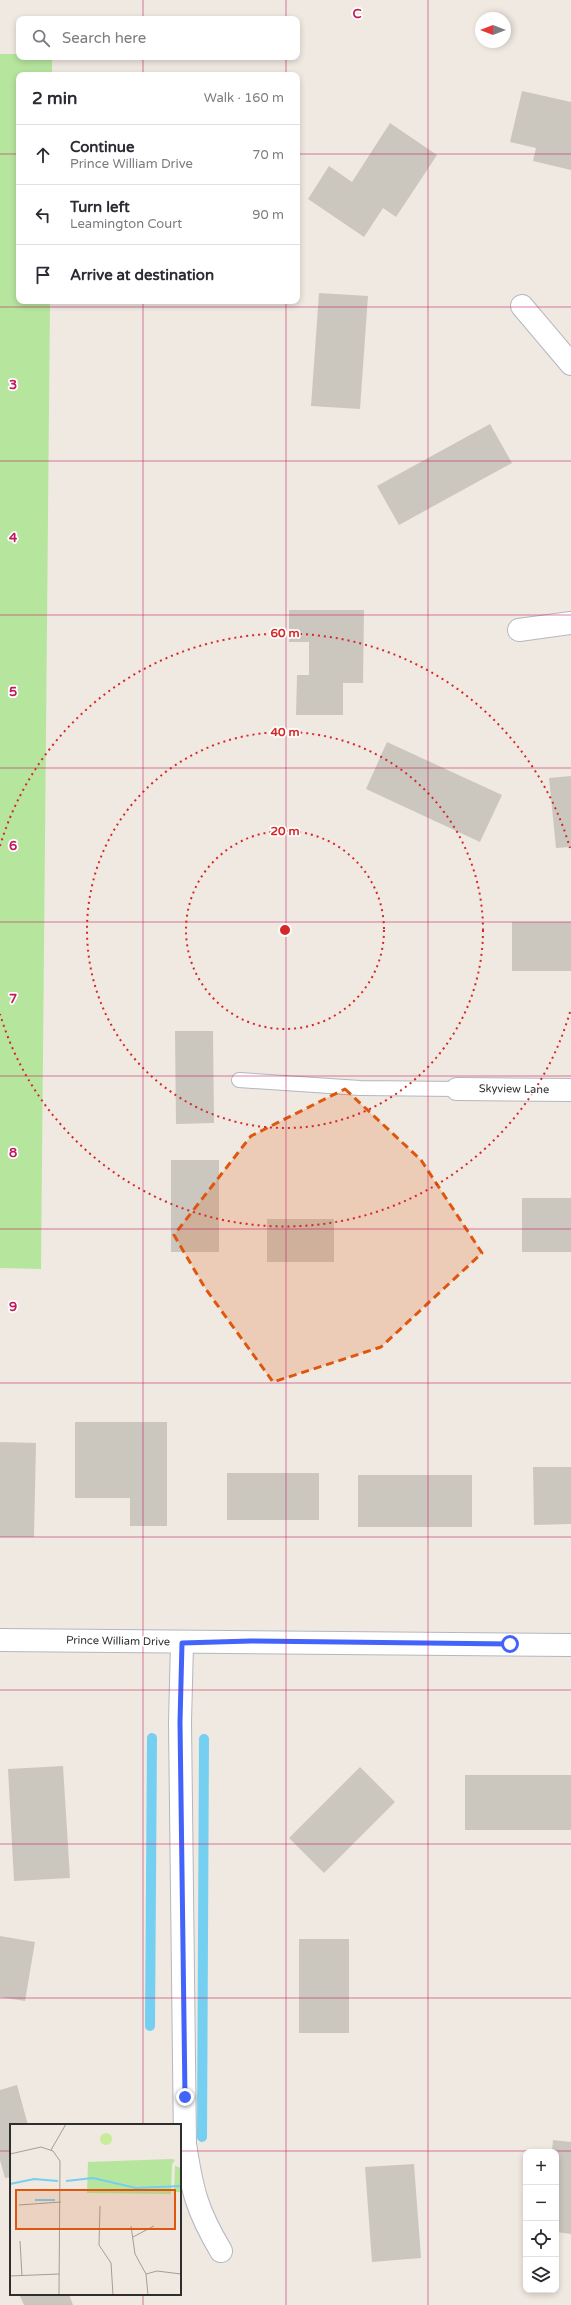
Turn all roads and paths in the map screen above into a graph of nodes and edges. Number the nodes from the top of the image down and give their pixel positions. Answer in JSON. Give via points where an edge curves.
{"nodes":[{"id":1,"x":522,"y":306,"type":"dead end"},
{"id":2,"x":571,"y":364,"type":"edge"},
{"id":3,"x":571,"y":624,"type":"edge"},
{"id":4,"x":519,"y":630,"type":"dead end"},
{"id":5,"x":239,"y":1080,"type":"dead end"},
{"id":6,"x":457,"y":1089,"type":"joint"},
{"id":7,"x":571,"y":1090,"type":"edge"},
{"id":8,"x":0,"y":1640,"type":"edge"},
{"id":9,"x":182,"y":1643,"type":"junction"},
{"id":10,"x":571,"y":1645,"type":"edge"},
{"id":11,"x":221,"y":2251,"type":"dead end"}],
"edges":[{"from":1,"to":2,"type":"street"},
{"from":3,"to":4,"type":"street"},
{"from":5,"to":6,"type":"lane","via":[[360,1088]]},
{"from":6,"to":7,"type":"street","name":"Skyview Lane"},
{"from":8,"to":9,"type":"street","name":"Prince William Drive"},
{"from":9,"to":10,"type":"street","name":"Prince William Drive","via":[[251,1641]]},
{"from":9,"to":11,"type":"street","via":[[180,1722],[185,2144],[198,2208]]}]}
